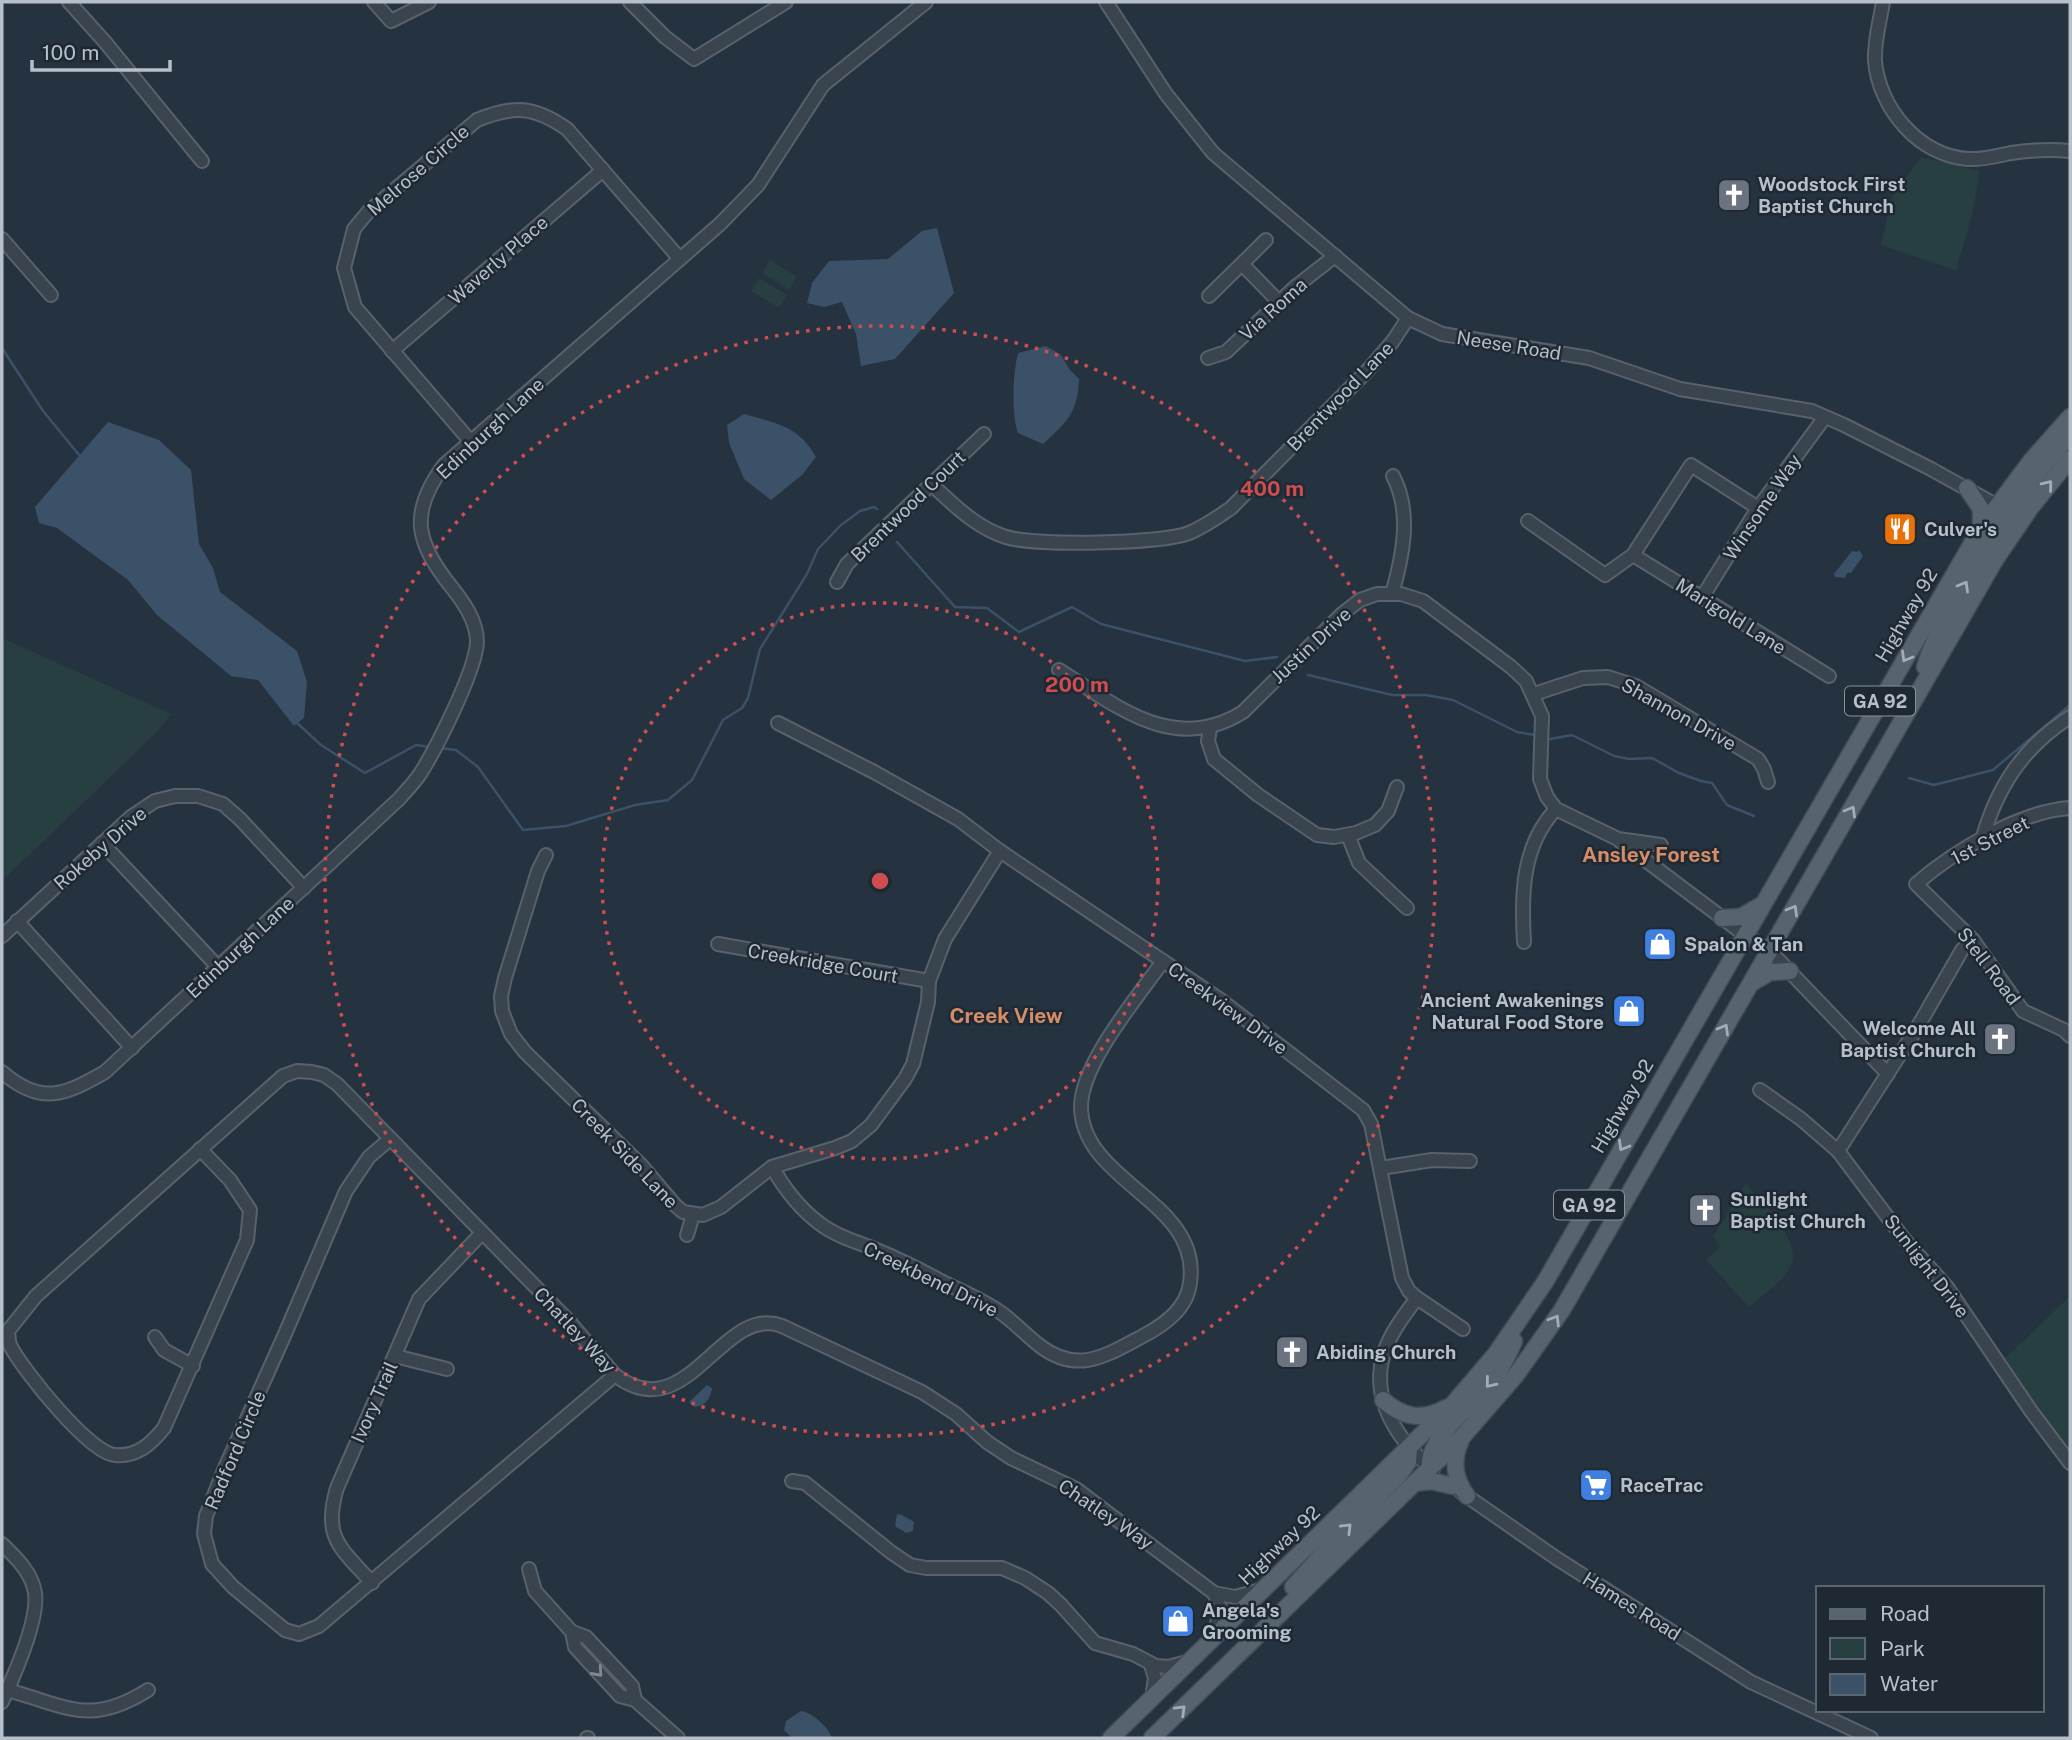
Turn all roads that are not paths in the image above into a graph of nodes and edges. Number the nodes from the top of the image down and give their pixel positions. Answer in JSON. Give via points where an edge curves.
{"nodes":[{"id":1,"x":69,"y":2,"type":"edge"},
{"id":2,"x":374,"y":2,"type":"edge"},
{"id":3,"x":429,"y":2,"type":"edge"},
{"id":4,"x":630,"y":2,"type":"edge"},
{"id":5,"x":786,"y":2,"type":"edge"},
{"id":6,"x":926,"y":2,"type":"edge"},
{"id":7,"x":1106,"y":2,"type":"edge"},
{"id":8,"x":1883,"y":2,"type":"edge"},
{"id":9,"x":2070,"y":151,"type":"edge"},
{"id":10,"x":202,"y":161,"type":"dead end"},
{"id":11,"x":603,"y":170,"type":"junction"},
{"id":12,"x":2,"y":239,"type":"edge"},
{"id":13,"x":1266,"y":240,"type":"dead end"},
{"id":14,"x":1335,"y":256,"type":"junction"},
{"id":15,"x":680,"y":259,"type":"junction"},
{"id":16,"x":1242,"y":264,"type":"junction"},
{"id":17,"x":51,"y":295,"type":"dead end"},
{"id":18,"x":1209,"y":296,"type":"dead end"},
{"id":19,"x":1279,"y":302,"type":"junction"},
{"id":20,"x":1408,"y":318,"type":"junction"},
{"id":21,"x":392,"y":351,"type":"junction"},
{"id":22,"x":1208,"y":358,"type":"dead end"},
{"id":23,"x":1825,"y":417,"type":"junction"},
{"id":24,"x":2070,"y":417,"type":"edge"},
{"id":25,"x":984,"y":433,"type":"dead end"},
{"id":26,"x":2070,"y":436,"type":"edge"},
{"id":27,"x":471,"y":442,"type":"junction"},
{"id":28,"x":2070,"y":458,"type":"edge"},
{"id":29,"x":1393,"y":475,"type":"dead end"},
{"id":30,"x":2015,"y":481,"type":"junction"},
{"id":31,"x":931,"y":484,"type":"junction"},
{"id":32,"x":1971,"y":491,"type":"junction"},
{"id":33,"x":1758,"y":508,"type":"junction"},
{"id":34,"x":2009,"y":513,"type":"junction"},
{"id":35,"x":1528,"y":521,"type":"dead end"},
{"id":36,"x":1981,"y":528,"type":"junction"},
{"id":37,"x":1633,"y":555,"type":"junction"},
{"id":38,"x":837,"y":582,"type":"dead end"},
{"id":39,"x":1392,"y":594,"type":"junction"},
{"id":40,"x":1700,"y":598,"type":"junction"},
{"id":41,"x":1059,"y":670,"type":"dead end"},
{"id":42,"x":1829,"y":677,"type":"dead end"},
{"id":43,"x":1534,"y":694,"type":"junction"},
{"id":44,"x":2070,"y":717,"type":"edge"},
{"id":45,"x":778,"y":723,"type":"dead end"},
{"id":46,"x":1210,"y":727,"type":"junction"},
{"id":47,"x":1768,"y":782,"type":"dead end"},
{"id":48,"x":1397,"y":787,"type":"dead end"},
{"id":49,"x":2070,"y":808,"type":"edge"},
{"id":50,"x":1556,"y":809,"type":"junction"},
{"id":51,"x":1348,"y":835,"type":"junction"},
{"id":52,"x":1618,"y":839,"type":"junction"},
{"id":53,"x":1982,"y":840,"type":"junction"},
{"id":54,"x":102,"y":843,"type":"junction"},
{"id":55,"x":1661,"y":845,"type":"dead end"},
{"id":56,"x":1000,"y":851,"type":"junction"},
{"id":57,"x":546,"y":855,"type":"dead end"},
{"id":58,"x":1916,"y":884,"type":"joint"},
{"id":59,"x":304,"y":888,"type":"junction"},
{"id":60,"x":1766,"y":899,"type":"junction"},
{"id":61,"x":1407,"y":908,"type":"dead end"},
{"id":62,"x":1723,"y":918,"type":"junction"},
{"id":63,"x":17,"y":921,"type":"junction"},
{"id":64,"x":1745,"y":935,"type":"junction"},
{"id":65,"x":2,"y":936,"type":"edge"},
{"id":66,"x":1973,"y":940,"type":"junction"},
{"id":67,"x":1524,"y":942,"type":"dead end"},
{"id":68,"x":718,"y":944,"type":"dead end"},
{"id":69,"x":1770,"y":951,"type":"junction"},
{"id":70,"x":1163,"y":961,"type":"junction"},
{"id":71,"x":218,"y":967,"type":"junction"},
{"id":72,"x":1790,"y":971,"type":"junction"},
{"id":73,"x":929,"y":981,"type":"junction"},
{"id":74,"x":1751,"y":984,"type":"junction"},
{"id":75,"x":2068,"y":1031,"type":"edge"},
{"id":76,"x":132,"y":1048,"type":"junction"},
{"id":77,"x":2,"y":1072,"type":"edge"},
{"id":78,"x":1888,"y":1074,"type":"junction"},
{"id":79,"x":1760,"y":1090,"type":"dead end"},
{"id":80,"x":390,"y":1139,"type":"junction"},
{"id":81,"x":200,"y":1149,"type":"junction"},
{"id":82,"x":1838,"y":1151,"type":"junction"},
{"id":83,"x":1470,"y":1161,"type":"dead end"},
{"id":84,"x":772,"y":1167,"type":"junction"},
{"id":85,"x":1381,"y":1168,"type":"junction"},
{"id":86,"x":693,"y":1215,"type":"junction"},
{"id":87,"x":482,"y":1233,"type":"junction"},
{"id":88,"x":687,"y":1235,"type":"dead end"},
{"id":89,"x":1416,"y":1298,"type":"junction"},
{"id":90,"x":1519,"y":1322,"type":"junction"},
{"id":91,"x":1463,"y":1329,"type":"dead end"},
{"id":92,"x":155,"y":1337,"type":"dead end"},
{"id":93,"x":395,"y":1356,"type":"junction"},
{"id":94,"x":192,"y":1366,"type":"junction"},
{"id":95,"x":447,"y":1369,"type":"dead end"},
{"id":96,"x":615,"y":1375,"type":"junction"},
{"id":97,"x":1383,"y":1400,"type":"junction"},
{"id":98,"x":1454,"y":1403,"type":"junction"},
{"id":99,"x":1463,"y":1436,"type":"junction"},
{"id":100,"x":1409,"y":1448,"type":"junction"},
{"id":101,"x":2070,"y":1463,"type":"edge"},
{"id":102,"x":1430,"y":1468,"type":"junction"},
{"id":103,"x":792,"y":1481,"type":"dead end"},
{"id":104,"x":1414,"y":1483,"type":"junction"},
{"id":105,"x":1453,"y":1486,"type":"junction"},
{"id":106,"x":1467,"y":1496,"type":"junction"},
{"id":107,"x":2,"y":1544,"type":"edge"},
{"id":108,"x":529,"y":1569,"type":"dead end"},
{"id":109,"x":372,"y":1583,"type":"junction"},
{"id":110,"x":1265,"y":1588,"type":"junction"},
{"id":111,"x":1214,"y":1593,"type":"junction"},
{"id":112,"x":1273,"y":1619,"type":"junction"},
{"id":113,"x":1212,"y":1640,"type":"junction"},
{"id":114,"x":1189,"y":1661,"type":"junction"},
{"id":115,"x":1151,"y":1665,"type":"junction"},
{"id":116,"x":148,"y":1690,"type":"dead end"},
{"id":117,"x":5,"y":1696,"type":"edge"},
{"id":118,"x":1152,"y":1698,"type":"junction"},
{"id":119,"x":678,"y":1738,"type":"edge"},
{"id":120,"x":1111,"y":1738,"type":"edge"},
{"id":121,"x":1152,"y":1738,"type":"edge"},
{"id":122,"x":1871,"y":1738,"type":"edge"}],
"edges":[{"from":1,"to":10,"type":"street"},
{"from":2,"to":3,"type":"street","via":[[391,21]]},
{"from":4,"to":5,"type":"street","via":[[694,60]]},
{"from":6,"to":15,"type":"street","name":"Edinburgh Lane","via":[[823,85],[758,186]]},
{"from":7,"to":14,"type":"street","name":"Neese Road","via":[[1200,139],[1237,176]]},
{"from":8,"to":9,"type":"street","via":[[1875,49],[1879,83],[1895,116],[1916,137],[1940,152],[1967,159]]},
{"from":11,"to":15,"type":"street","name":"Melrose Circle"},
{"from":11,"to":21,"type":"street","name":"Waverly Place"},
{"from":11,"to":21,"type":"street","name":"Melrose Circle","via":[[568,129],[546,115],[513,109],[477,120],[368,212],[354,229],[344,268],[355,307]]},
{"from":12,"to":17,"type":"street"},
{"from":13,"to":16,"type":"street"},
{"from":14,"to":19,"type":"street","name":"Via Roma"},
{"from":14,"to":20,"type":"street","name":"Neese Road"},
{"from":15,"to":27,"type":"street","name":"Edinburgh Lane"},
{"from":16,"to":18,"type":"street"},
{"from":16,"to":19,"type":"street"},
{"from":19,"to":22,"type":"street","name":"Via Roma","via":[[1226,352]]},
{"from":20,"to":23,"type":"street","name":"Neese Road","via":[[1443,334],[1589,358],[1680,389],[1797,407]]},
{"from":20,"to":31,"type":"street","name":"Brentwood Lane","via":[[1368,370],[1231,508],[1187,533],[1159,539],[1077,542],[1006,537],[959,510]]},
{"from":21,"to":27,"type":"street","name":"Melrose Circle"},
{"from":23,"to":32,"type":"street","name":"Neese Road"},
{"from":23,"to":33,"type":"street","name":"Winsome Way"},
{"from":24,"to":30,"type":"main road","name":"Highway 92","number":"GA 92"},
{"from":25,"to":31,"type":"street","name":"Brentwood Court"},
{"from":26,"to":34,"type":"main road"},
{"from":27,"to":59,"type":"street","name":"Edinburgh Lane","via":[[444,465],[429,486],[421,531],[426,551],[473,620],[477,642],[469,672],[419,775]]},
{"from":34,"to":28,"type":"main road","name":"Highway 92","number":"GA 92","one_way":true},
{"from":29,"to":39,"type":"street","via":[[1405,511]]},
{"from":30,"to":32,"type":"main road","via":[[1990,493]]},
{"from":30,"to":34,"type":"main road","name":"Highway 92","number":"GA 92"},
{"from":31,"to":38,"type":"street","name":"Brentwood Court","via":[[847,564]]},
{"from":32,"to":34,"type":"street","name":"Neese Road"},
{"from":32,"to":36,"type":"main road","via":[[1981,509]]},
{"from":33,"to":37,"type":"street","via":[[1691,465]]},
{"from":33,"to":40,"type":"street","name":"Winsome Way"},
{"from":34,"to":36,"type":"main road","name":"Highway 92","number":"GA 92"},
{"from":69,"to":34,"type":"main road","number":"GA 92","one_way":true,"via":[[1918,694],[1939,632]]},
{"from":35,"to":37,"type":"street","via":[[1605,575]]},
{"from":36,"to":60,"type":"main road","name":"Highway 92","number":"GA 92","one_way":true},
{"from":37,"to":40,"type":"street","name":"Marigold Lane"},
{"from":39,"to":43,"type":"street","name":"Justin Drive","via":[[1423,601],[1511,667]]},
{"from":39,"to":46,"type":"street","name":"Justin Drive","via":[[1360,600],[1243,712]]},
{"from":40,"to":42,"type":"street","name":"Marigold Lane"},
{"from":41,"to":46,"type":"street","name":"Justin Drive","via":[[1136,718],[1188,730]]},
{"from":43,"to":47,"type":"street","name":"Shannon Drive","via":[[1583,678],[1608,677],[1636,686],[1758,759]]},
{"from":43,"to":50,"type":"street","name":"Justin Drive","via":[[1542,716],[1540,779]]},
{"from":44,"to":53,"type":"street","via":[[2024,754],[1990,811]]},
{"from":45,"to":56,"type":"street","name":"Creekview Drive","via":[[936,806]]},
{"from":46,"to":51,"type":"street","via":[[1208,741],[1214,759],[1258,795],[1317,835]]},
{"from":48,"to":51,"type":"street","via":[[1388,811],[1375,825]]},
{"from":49,"to":53,"type":"street","name":"1st Street","via":[[2017,822]]},
{"from":50,"to":52,"type":"street"},
{"from":50,"to":67,"type":"street","via":[[1532,842],[1522,903]]},
{"from":51,"to":61,"type":"street","via":[[1359,863]]},
{"from":52,"to":55,"type":"street"},
{"from":52,"to":62,"type":"street"},
{"from":53,"to":58,"type":"street","name":"1st Street"},
{"from":54,"to":59,"type":"street","name":"Rokeby Drive","via":[[155,801],[198,796],[223,804]]},
{"from":54,"to":63,"type":"street","name":"Rokeby Drive"},
{"from":54,"to":71,"type":"street"},
{"from":56,"to":70,"type":"street","name":"Creekview Drive"},
{"from":56,"to":73,"type":"street","name":"Creek Side Lane","via":[[944,939]]},
{"from":57,"to":86,"type":"street","name":"Creek Side Lane","via":[[505,978],[501,996],[505,1023],[526,1052],[641,1165],[675,1205]]},
{"from":58,"to":66,"type":"street","name":"Stell Road"},
{"from":59,"to":71,"type":"street","name":"Edinburgh Lane"},
{"from":60,"to":62,"type":"main road","via":[[1748,915]]},
{"from":60,"to":64,"type":"main road","name":"Highway 92","number":"GA 92"},
{"from":62,"to":64,"type":"street"},
{"from":63,"to":65,"type":"street","name":"Rokeby Drive"},
{"from":63,"to":76,"type":"street"},
{"from":64,"to":69,"type":"street"},
{"from":64,"to":90,"type":"main road","name":"Highway 92","number":"GA 92","one_way":true},
{"from":66,"to":75,"type":"street","name":"Stell Road","via":[[2023,1012]]},
{"from":66,"to":78,"type":"street","via":[[1962,950]]},
{"from":68,"to":73,"type":"street","name":"Creekridge Court"},
{"from":69,"to":72,"type":"street"},
{"from":69,"to":74,"type":"main road","number":"GA 92"},
{"from":70,"to":84,"type":"street","name":"Creekbend Drive","via":[[1098,1054],[1085,1082],[1081,1107],[1085,1130],[1098,1152],[1161,1212],[1186,1246],[1191,1264],[1189,1291],[1181,1307],[1158,1328],[1091,1361],[1053,1355],[993,1308],[819,1224],[791,1197]]},
{"from":70,"to":85,"type":"street","name":"Creekview Drive","via":[[1363,1110]]},
{"from":71,"to":76,"type":"street","name":"Edinburgh Lane"},
{"from":72,"to":74,"type":"main road","via":[[1770,972]]},
{"from":72,"to":78,"type":"street"},
{"from":73,"to":84,"type":"street","name":"Creek Side Lane","via":[[913,1064],[871,1125],[852,1141]]},
{"from":99,"to":74,"type":"main road","number":"GA 92","one_way":true,"via":[[1546,1335]]},
{"from":76,"to":77,"type":"street","name":"Edinburgh Lane","via":[[73,1091],[52,1095],[16,1084]]},
{"from":78,"to":82,"type":"street"},
{"from":79,"to":82,"type":"street","name":"Sunlight Drive"},
{"from":80,"to":81,"type":"street","name":"Chatley Way","via":[[337,1084],[324,1076],[297,1071],[268,1088]]},
{"from":80,"to":87,"type":"street","name":"Chatley Way"},
{"from":80,"to":109,"type":"street","name":"Radford Circle","via":[[369,1157],[345,1191],[224,1470],[204,1534],[212,1564],[285,1630],[299,1634],[319,1626]]},
{"from":81,"to":94,"type":"street","name":"Chatley Way","via":[[242,1197],[250,1210],[250,1226]]},
{"from":81,"to":94,"type":"street","name":"Chatley Way","via":[[36,1296],[8,1331],[9,1344],[37,1384],[69,1421],[102,1451],[114,1455],[150,1445],[164,1428]]},
{"from":82,"to":101,"type":"street","name":"Sunlight Drive","via":[[1947,1287]]},
{"from":83,"to":85,"type":"street","via":[[1432,1160]]},
{"from":84,"to":86,"type":"street","name":"Creek Side Lane","via":[[721,1208]]},
{"from":85,"to":89,"type":"street","name":"Creekview Drive","via":[[1402,1278]]},
{"from":86,"to":88,"type":"street"},
{"from":87,"to":93,"type":"street","name":"Ivory Trail","via":[[419,1299]]},
{"from":87,"to":96,"type":"street","name":"Chatley Way"},
{"from":89,"to":91,"type":"street"},
{"from":89,"to":97,"type":"street","via":[[1385,1350],[1380,1378]]},
{"from":90,"to":98,"type":"main road","name":"Highway 92","number":"GA 92"},
{"from":90,"to":102,"type":"main road","one_way":true,"via":[[1499,1372],[1438,1440]]},
{"from":92,"to":94,"type":"street","via":[[164,1350]]},
{"from":93,"to":95,"type":"street"},
{"from":93,"to":109,"type":"street","name":"Ivory Trail","via":[[331,1509],[338,1544]]},
{"from":96,"to":109,"type":"street","name":"Radford Circle"},
{"from":96,"to":111,"type":"street","name":"Chatley Way","via":[[640,1389],[667,1388],[747,1328],[770,1321],[922,1392],[1011,1458],[1076,1489]]},
{"from":97,"to":98,"type":"main road","via":[[1413,1417]]},
{"from":97,"to":100,"type":"street"},
{"from":98,"to":100,"type":"main road","name":"Highway 92","number":"GA 92"},
{"from":99,"to":102,"type":"main road","number":"GA 92"},
{"from":99,"to":106,"type":"main road","via":[[1455,1470]]},
{"from":100,"to":102,"type":"street","name":"Hames Road"},
{"from":100,"to":110,"type":"main road","name":"Highway 92","number":"GA 92"},
{"from":112,"to":100,"type":"main road","one_way":true,"via":[[1304,1574],[1399,1475],[1408,1461]]},
{"from":102,"to":104,"type":"main road","number":"GA 92"},
{"from":102,"to":105,"type":"street","name":"Hames Road"},
{"from":103,"to":115,"type":"street","via":[[805,1483],[910,1565],[1002,1568],[1026,1578],[1061,1605],[1095,1643],[1133,1654]]},
{"from":104,"to":105,"type":"main road","via":[[1431,1480]]},
{"from":104,"to":112,"type":"main road","number":"GA 92"},
{"from":105,"to":106,"type":"street","name":"Hames Road"},
{"from":106,"to":122,"type":"street","name":"Hames Road","via":[[1751,1682]]},
{"from":107,"to":117,"type":"street","via":[[22,1564],[35,1593],[34,1618]]},
{"from":108,"to":119,"type":"street","via":[[535,1591],[572,1632],[586,1637],[632,1686],[635,1700]]},
{"from":110,"to":111,"type":"street","via":[[1236,1597]]},
{"from":110,"to":113,"type":"main road","name":"Highway 92","number":"GA 92"},
{"from":111,"to":113,"type":"street","via":[[1220,1615]]},
{"from":121,"to":112,"type":"main road","number":"GA 92","one_way":true},
{"from":113,"to":114,"type":"main road","name":"Highway 92","number":"GA 92"},
{"from":114,"to":115,"type":"street","via":[[1168,1667]]},
{"from":114,"to":118,"type":"main road","name":"Highway 92","number":"GA 92"},
{"from":115,"to":118,"type":"street","via":[[1155,1678]]},
{"from":116,"to":117,"type":"street","via":[[112,1710],[72,1711]]},
{"from":118,"to":120,"type":"main road","name":"Highway 92","number":"GA 92"}]}
